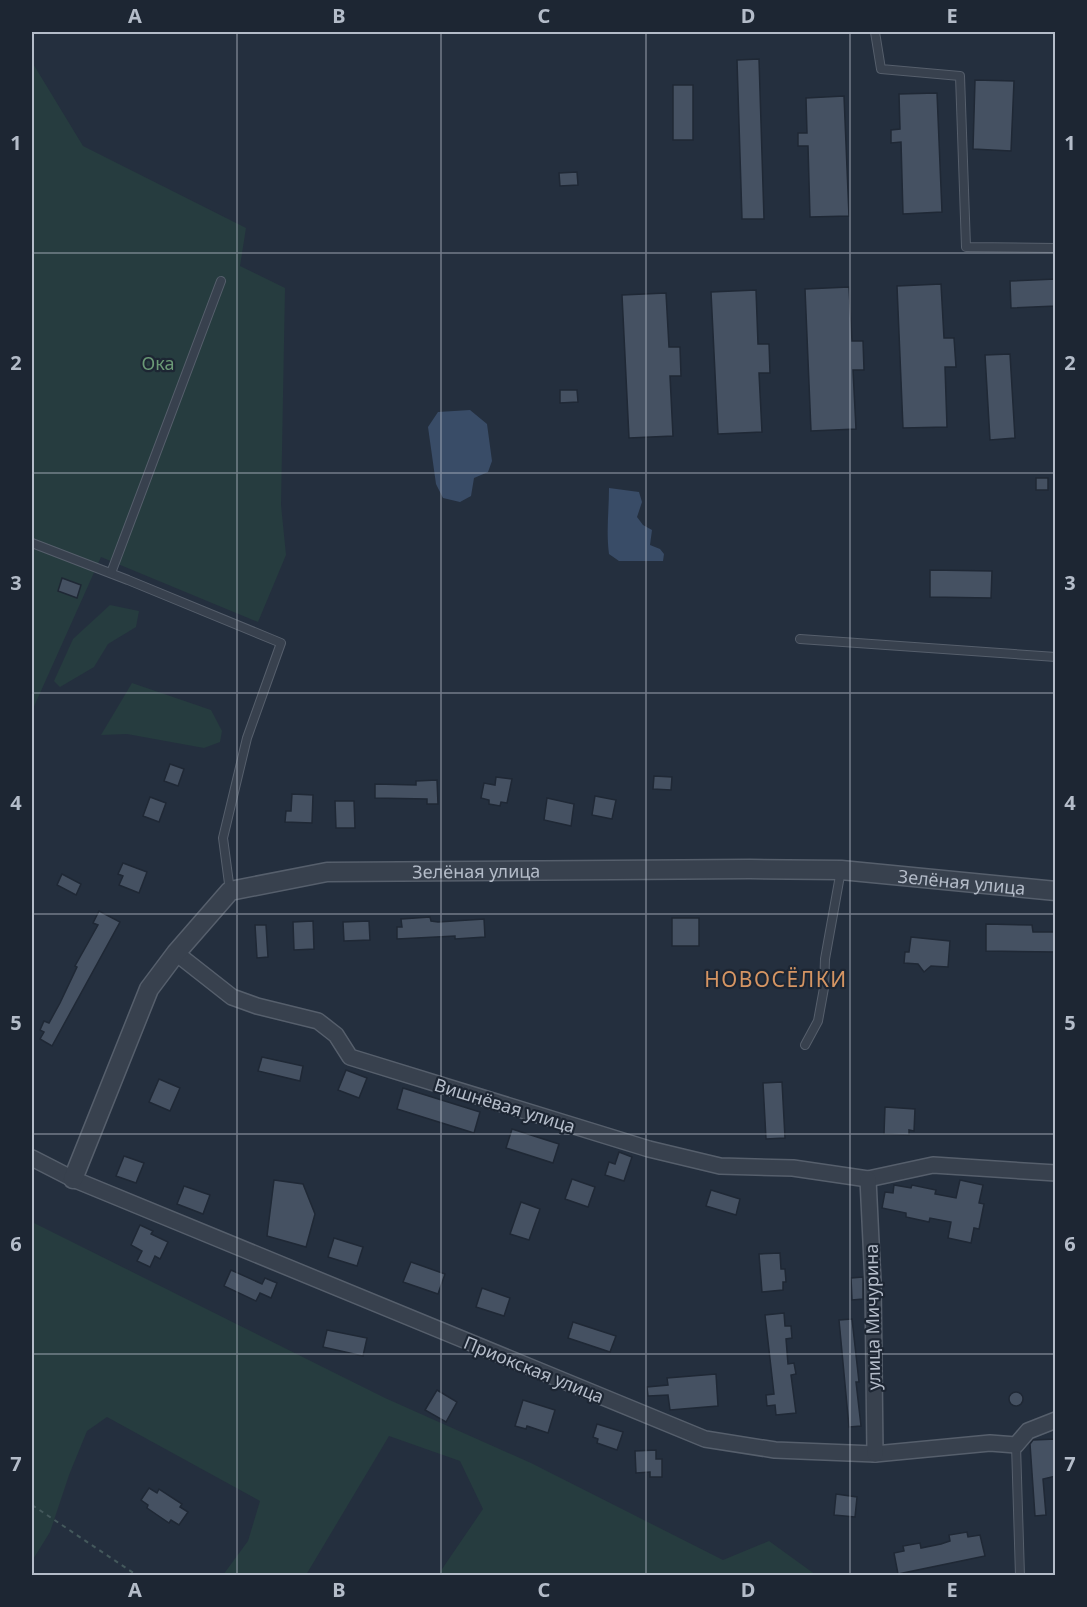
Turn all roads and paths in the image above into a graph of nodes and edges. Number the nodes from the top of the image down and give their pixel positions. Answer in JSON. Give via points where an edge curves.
{"nodes":[{"id":1,"x":875,"y":32,"type":"edge"},
{"id":2,"x":1056,"y":248,"type":"edge"},
{"id":3,"x":221,"y":281,"type":"dead end"},
{"id":4,"x":32,"y":543,"type":"edge"},
{"id":5,"x":111,"y":573,"type":"junction"},
{"id":6,"x":800,"y":639,"type":"dead end"},
{"id":7,"x":1056,"y":657,"type":"edge"},
{"id":8,"x":841,"y":870,"type":"junction"},
{"id":9,"x":230,"y":891,"type":"junction"},
{"id":10,"x":1056,"y":891,"type":"edge"},
{"id":11,"x":176,"y":953,"type":"junction"},
{"id":12,"x":805,"y":1045,"type":"dead end"},
{"id":13,"x":32,"y":1158,"type":"edge"},
{"id":14,"x":1056,"y":1173,"type":"edge"},
{"id":15,"x":73,"y":1179,"type":"junction"},
{"id":16,"x":868,"y":1179,"type":"junction"},
{"id":17,"x":1056,"y":1420,"type":"edge"},
{"id":18,"x":1016,"y":1445,"type":"junction"},
{"id":19,"x":875,"y":1454,"type":"junction"},
{"id":20,"x":32,"y":1505,"type":"edge"},
{"id":21,"x":138,"y":1575,"type":"edge"},
{"id":22,"x":1020,"y":1575,"type":"edge"}],
"edges":[{"from":1,"to":2,"type":"lane","via":[[881,69],[960,76],[966,247]]},
{"from":3,"to":5,"type":"lane"},
{"from":4,"to":5,"type":"lane"},
{"from":5,"to":9,"type":"lane","via":[[281,643],[247,738],[223,838]]},
{"from":6,"to":7,"type":"lane"},
{"from":8,"to":9,"type":"street","name":"Зелёная улица","via":[[327,872]]},
{"from":8,"to":10,"type":"street","name":"Зелёная улица"},
{"from":8,"to":12,"type":"lane","via":[[818,1021]]},
{"from":9,"to":11,"type":"street"},
{"from":11,"to":15,"type":"street","via":[[149,989]]},
{"from":11,"to":16,"type":"street","name":"Вишнёвая улица","via":[[232,997],[318,1021],[336,1035],[350,1058],[649,1149],[720,1166],[793,1168]]},
{"from":13,"to":15,"type":"street","name":"Приокская улица"},
{"from":14,"to":16,"type":"street","via":[[933,1165]]},
{"from":15,"to":19,"type":"street","name":"Приокская улица","via":[[705,1439],[775,1450]]},
{"from":16,"to":19,"type":"street","name":"улица Мичурина"},
{"from":17,"to":18,"type":"street","via":[[1028,1431]]},
{"from":18,"to":19,"type":"street","name":"Приокская улица","via":[[990,1443]]},
{"from":18,"to":22,"type":"lane"},
{"from":20,"to":21,"type":"path"}]}
